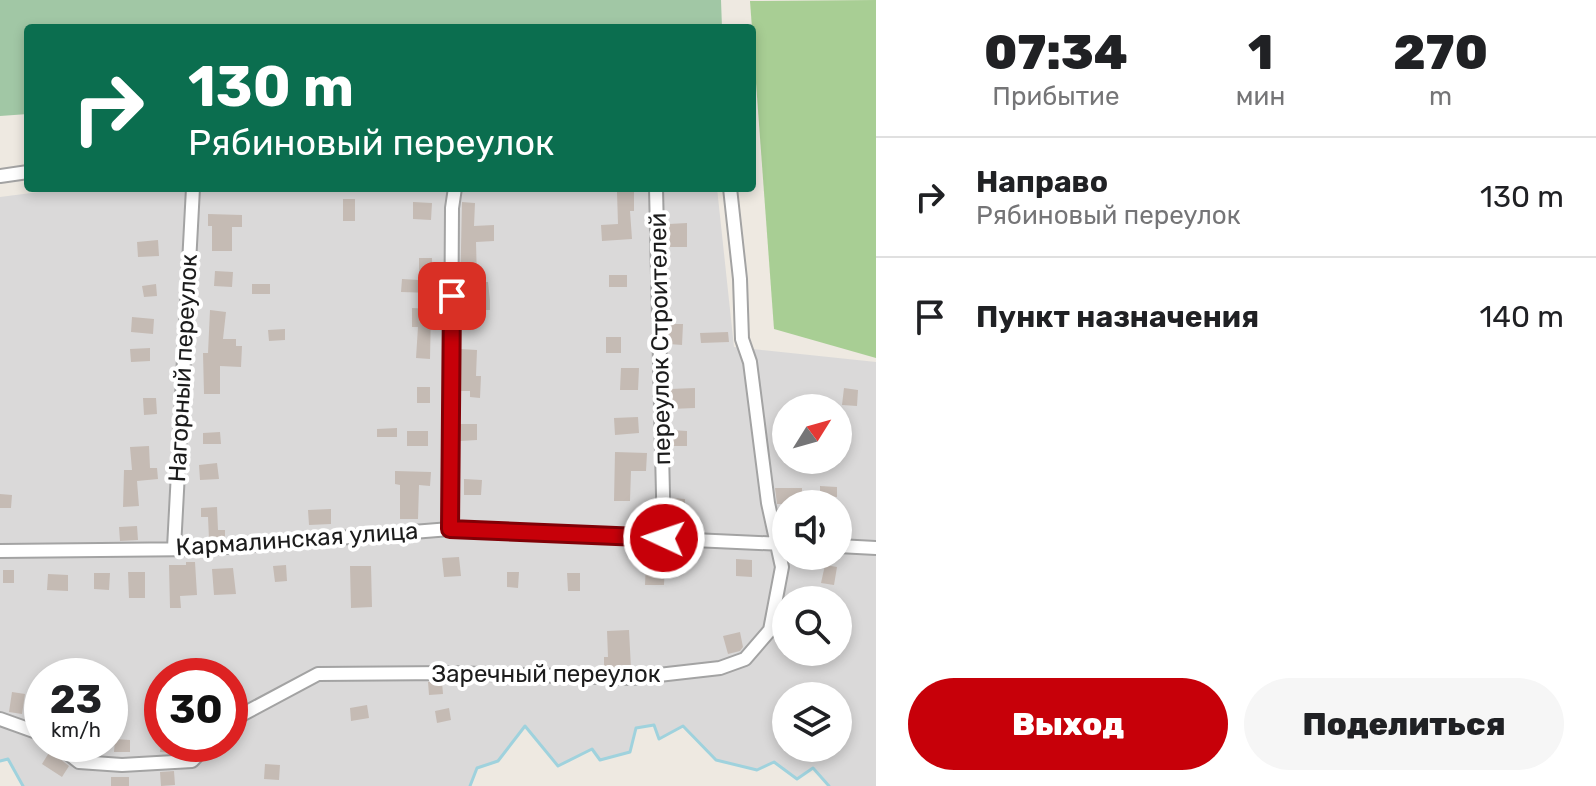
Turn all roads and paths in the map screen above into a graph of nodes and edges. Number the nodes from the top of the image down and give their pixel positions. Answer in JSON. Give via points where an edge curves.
{"nodes":[{"id":1,"x":24,"y":173,"type":"edge"},
{"id":2,"x":0,"y":176,"type":"edge"},
{"id":3,"x":193,"y":192,"type":"edge"},
{"id":4,"x":454,"y":192,"type":"edge"},
{"id":5,"x":656,"y":192,"type":"edge"},
{"id":6,"x":730,"y":192,"type":"edge"},
{"id":7,"x":772,"y":515,"type":"edge"},
{"id":8,"x":450,"y":529,"type":"junction"},
{"id":9,"x":664,"y":538,"type":"junction"},
{"id":10,"x":772,"y":543,"type":"edge"},
{"id":11,"x":852,"y":547,"type":"edge"},
{"id":12,"x":174,"y":548,"type":"junction"},
{"id":13,"x":876,"y":548,"type":"edge"},
{"id":14,"x":0,"y":551,"type":"edge"},
{"id":15,"x":781,"y":570,"type":"edge"},
{"id":16,"x":248,"y":711,"type":"edge"},
{"id":17,"x":0,"y":719,"type":"edge"},
{"id":18,"x":24,"y":728,"type":"edge"},
{"id":19,"x":79,"y":762,"type":"edge"},
{"id":20,"x":174,"y":762,"type":"edge"}],
"edges":[{"from":1,"to":2,"type":"street"},
{"from":3,"to":12,"type":"street","name":"Нагорный переулок"},
{"from":4,"to":8,"type":"street"},
{"from":5,"to":9,"type":"street","name":"переулок Строителей"},
{"from":6,"to":7,"type":"street","name":"Заречный переулок","via":[[742,339],[750,362]]},
{"from":8,"to":9,"type":"street","name":"Кармалинская улица"},
{"from":8,"to":12,"type":"street","name":"Кармалинская улица"},
{"from":9,"to":10,"type":"street","name":"Кармалинская улица"},
{"from":11,"to":13,"type":"street"},
{"from":12,"to":14,"type":"street","name":"Кармалинская улица"},
{"from":15,"to":16,"type":"street","name":"Заречный переулок","via":[[770,630],[745,659],[720,668],[632,678],[318,674]]},
{"from":17,"to":18,"type":"street"},
{"from":19,"to":20,"type":"street"}]}
